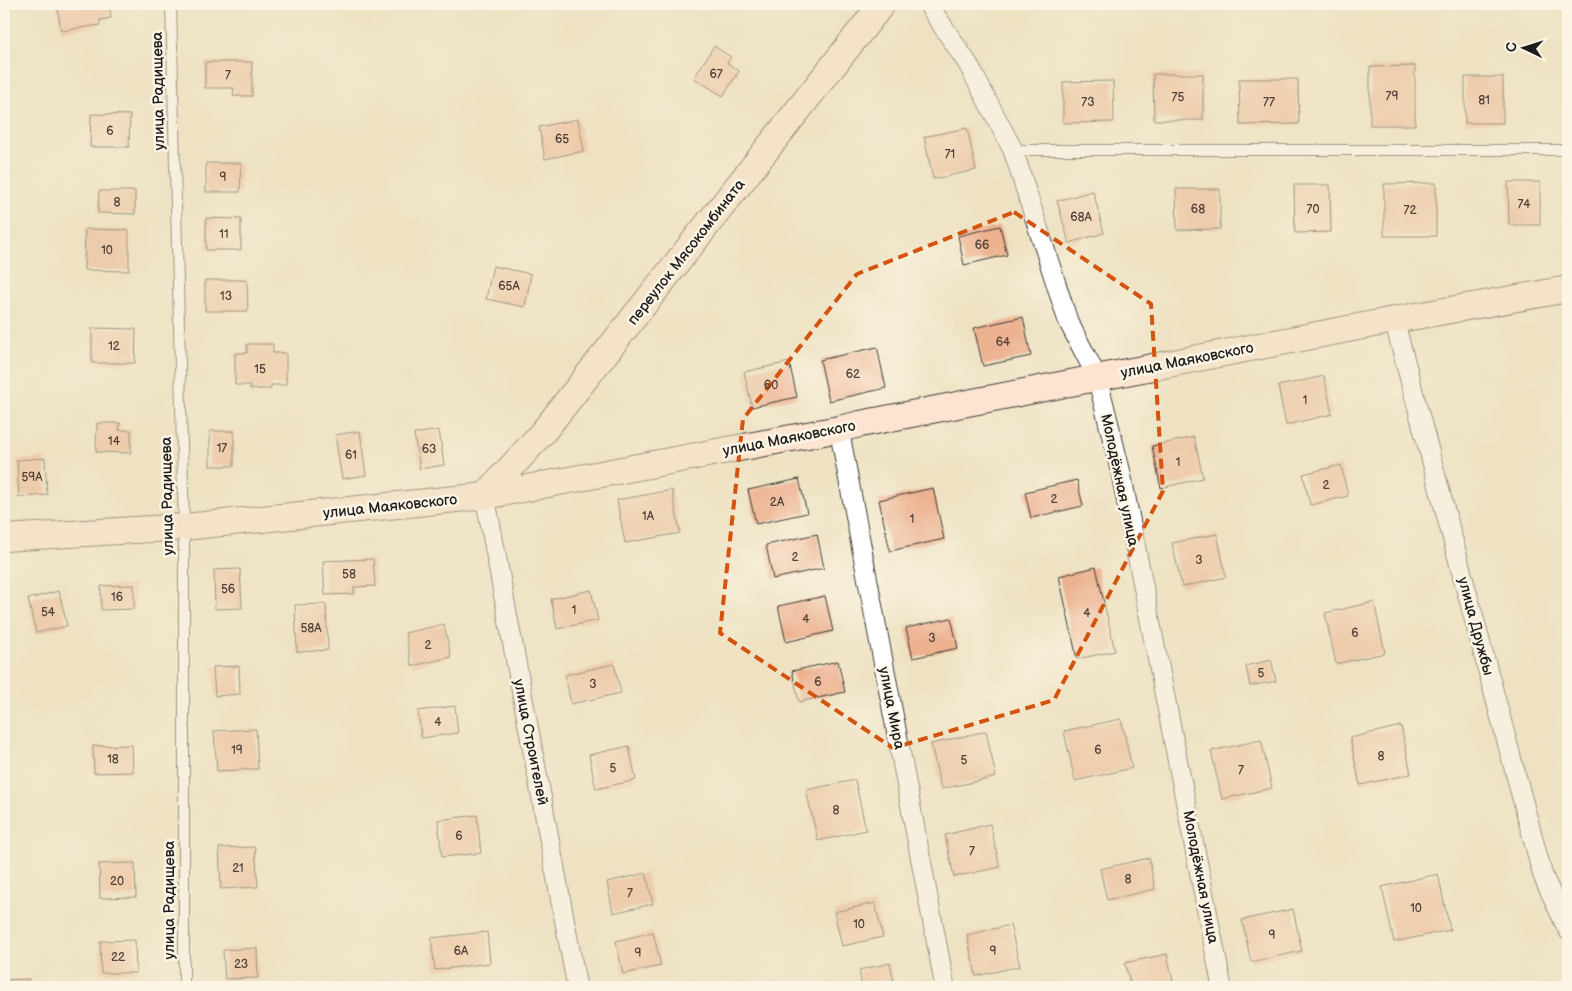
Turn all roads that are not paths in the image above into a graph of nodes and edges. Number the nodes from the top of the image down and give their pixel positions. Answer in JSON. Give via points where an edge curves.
{"nodes":[{"id":1,"x":171,"y":4,"type":"edge"},
{"id":2,"x":882,"y":4,"type":"edge"},
{"id":3,"x":928,"y":4,"type":"edge"},
{"id":4,"x":1013,"y":150,"type":"junction"},
{"id":5,"x":1568,"y":150,"type":"edge"},
{"id":6,"x":1568,"y":289,"type":"edge"},
{"id":7,"x":1394,"y":320,"type":"junction"},
{"id":8,"x":1097,"y":378,"type":"junction"},
{"id":9,"x":839,"y":429,"type":"junction"},
{"id":10,"x":485,"y":496,"type":"junction"},
{"id":11,"x":184,"y":527,"type":"junction"},
{"id":12,"x":4,"y":538,"type":"edge"},
{"id":13,"x":1568,"y":930,"type":"edge"},
{"id":14,"x":184,"y":987,"type":"edge"},
{"id":15,"x":577,"y":987,"type":"edge"},
{"id":16,"x":945,"y":987,"type":"edge"},
{"id":17,"x":1222,"y":987,"type":"edge"}],
"edges":[{"from":1,"to":11,"type":"lane","name":"улица Радищева"},
{"from":2,"to":10,"type":"street","name":"переулок Мясокомбината","via":[[543,432]]},
{"from":3,"to":4,"type":"street","name":"Молодёжная улица","via":[[968,64]]},
{"from":4,"to":5,"type":"lane"},
{"from":4,"to":8,"type":"street","name":"Молодёжная улица","via":[[1068,321]]},
{"from":6,"to":7,"type":"street","name":"улица Маяковского"},
{"from":7,"to":8,"type":"street","name":"улица Маяковского"},
{"from":7,"to":13,"type":"street","name":"улица Дружбы","via":[[1543,876]]},
{"from":8,"to":9,"type":"street","name":"улица Маяковского"},
{"from":8,"to":17,"type":"street","name":"Молодёжная улица","via":[[1121,473]]},
{"from":9,"to":10,"type":"street","name":"улица Маяковского"},
{"from":9,"to":16,"type":"street","name":"улица Мира"},
{"from":10,"to":11,"type":"street","name":"улица Маяковского"},
{"from":10,"to":15,"type":"street","name":"улица Строителей"},
{"from":11,"to":12,"type":"street","name":"улица Маяковского"},
{"from":11,"to":14,"type":"lane","name":"улица Радищева"}]}
